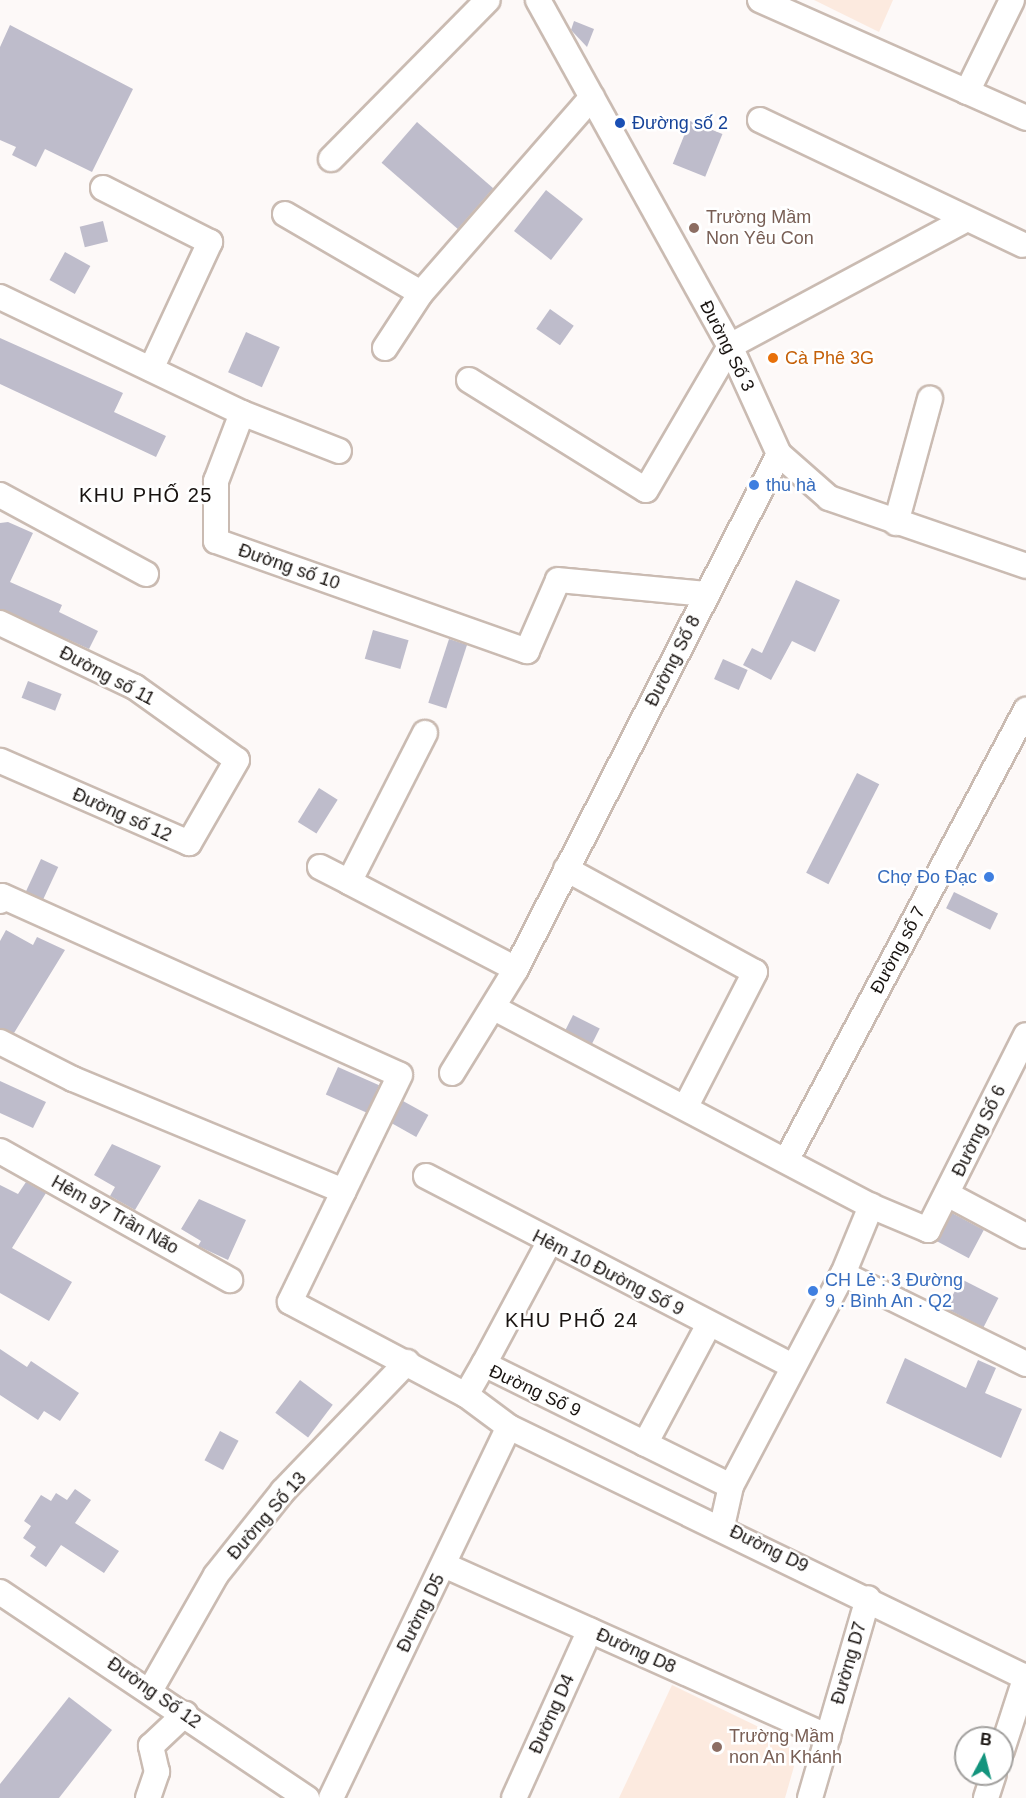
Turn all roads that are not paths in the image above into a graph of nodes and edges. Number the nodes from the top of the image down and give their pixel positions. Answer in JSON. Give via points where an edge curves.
{"nodes":[{"id":1,"x":488,"y":0,"type":"edge"},
{"id":2,"x":538,"y":0,"type":"edge"},
{"id":3,"x":760,"y":0,"type":"edge"},
{"id":4,"x":1012,"y":0,"type":"edge"},
{"id":5,"x":968,"y":92,"type":"junction"},
{"id":6,"x":592,"y":97,"type":"junction"},
{"id":7,"x":1026,"y":118,"type":"edge"},
{"id":8,"x":760,"y":120,"type":"dead end"},
{"id":9,"x":331,"y":159,"type":"dead end"},
{"id":10,"x":103,"y":188,"type":"dead end"},
{"id":11,"x":285,"y":214,"type":"dead end"},
{"id":12,"x":965,"y":220,"type":"junction"},
{"id":13,"x":1023,"y":245,"type":"dead end"},
{"id":14,"x":421,"y":294,"type":"junction"},
{"id":15,"x":0,"y":297,"type":"edge"},
{"id":16,"x":730,"y":346,"type":"junction"},
{"id":17,"x":386,"y":348,"type":"dead end"},
{"id":18,"x":151,"y":369,"type":"junction"},
{"id":19,"x":469,"y":380,"type":"dead end"},
{"id":20,"x":930,"y":399,"type":"dead end"},
{"id":21,"x":242,"y":413,"type":"junction"},
{"id":22,"x":339,"y":451,"type":"dead end"},
{"id":23,"x":779,"y":454,"type":"junction"},
{"id":24,"x":0,"y":495,"type":"edge"},
{"id":25,"x":896,"y":523,"type":"junction"},
{"id":26,"x":1026,"y":566,"type":"edge"},
{"id":27,"x":146,"y":574,"type":"dead end"},
{"id":28,"x":707,"y":594,"type":"junction"},
{"id":29,"x":0,"y":623,"type":"edge"},
{"id":30,"x":1026,"y":710,"type":"edge"},
{"id":31,"x":425,"y":733,"type":"dead end"},
{"id":32,"x":237,"y":760,"type":"joint"},
{"id":33,"x":0,"y":761,"type":"edge"},
{"id":34,"x":321,"y":867,"type":"dead end"},
{"id":35,"x":566,"y":869,"type":"junction"},
{"id":36,"x":349,"y":882,"type":"junction"},
{"id":37,"x":0,"y":901,"type":"edge"},
{"id":38,"x":516,"y":969,"type":"junction"},
{"id":39,"x":494,"y":1008,"type":"junction"},
{"id":40,"x":1026,"y":1035,"type":"edge"},
{"id":41,"x":0,"y":1042,"type":"edge"},
{"id":42,"x":452,"y":1073,"type":"dead end"},
{"id":43,"x":686,"y":1106,"type":"junction"},
{"id":44,"x":0,"y":1151,"type":"edge"},
{"id":45,"x":787,"y":1159,"type":"junction"},
{"id":46,"x":426,"y":1176,"type":"dead end"},
{"id":47,"x":344,"y":1191,"type":"junction"},
{"id":48,"x":947,"y":1194,"type":"junction"},
{"id":49,"x":871,"y":1206,"type":"junction"},
{"id":50,"x":1026,"y":1236,"type":"edge"},
{"id":51,"x":549,"y":1243,"type":"junction"},
{"id":52,"x":843,"y":1274,"type":"junction"},
{"id":53,"x":230,"y":1280,"type":"dead end"},
{"id":54,"x":709,"y":1324,"type":"junction"},
{"id":55,"x":407,"y":1362,"type":"junction"},
{"id":56,"x":484,"y":1364,"type":"junction"},
{"id":57,"x":1026,"y":1364,"type":"edge"},
{"id":58,"x":793,"y":1366,"type":"junction"},
{"id":59,"x":466,"y":1395,"type":"junction"},
{"id":60,"x":509,"y":1427,"type":"junction"},
{"id":61,"x":645,"y":1444,"type":"junction"},
{"id":62,"x":731,"y":1486,"type":"junction"},
{"id":63,"x":722,"y":1526,"type":"junction"},
{"id":64,"x":444,"y":1565,"type":"junction"},
{"id":65,"x":0,"y":1592,"type":"edge"},
{"id":66,"x":868,"y":1598,"type":"junction"},
{"id":67,"x":590,"y":1630,"type":"junction"},
{"id":68,"x":1026,"y":1676,"type":"edge"},
{"id":69,"x":151,"y":1689,"type":"junction"},
{"id":70,"x":185,"y":1714,"type":"junction"},
{"id":71,"x":1010,"y":1726,"type":"edge"},
{"id":72,"x":828,"y":1737,"type":"junction"},
{"id":73,"x":148,"y":1798,"type":"edge"},
{"id":74,"x":306,"y":1798,"type":"edge"},
{"id":75,"x":331,"y":1798,"type":"edge"},
{"id":76,"x":514,"y":1798,"type":"edge"},
{"id":77,"x":810,"y":1798,"type":"edge"}],
"edges":[{"from":1,"to":9,"type":"street"},
{"from":2,"to":6,"type":"street","name":"Đường Số 3"},
{"from":3,"to":5,"type":"street"},
{"from":4,"to":5,"type":"street"},
{"from":5,"to":7,"type":"street"},
{"from":6,"to":14,"type":"street"},
{"from":6,"to":16,"type":"street","name":"Đường Số 3"},
{"from":8,"to":12,"type":"street"},
{"from":10,"to":18,"type":"street","via":[[210,242]]},
{"from":11,"to":14,"type":"street"},
{"from":12,"to":13,"type":"street"},
{"from":12,"to":16,"type":"street"},
{"from":14,"to":17,"type":"street"},
{"from":15,"to":18,"type":"street"},
{"from":16,"to":19,"type":"street","via":[[646,490]]},
{"from":16,"to":23,"type":"street","name":"Đường Số 3"},
{"from":18,"to":21,"type":"street"},
{"from":20,"to":25,"type":"street"},
{"from":21,"to":22,"type":"street"},
{"from":21,"to":28,"type":"street","name":"Đường số 10","via":[[216,481],[216,541],[527,651],[558,580]]},
{"from":23,"to":25,"type":"street","name":"Đường Số 3","via":[[829,498]]},
{"from":23,"to":28,"type":"street","name":"Đường Số 8"},
{"from":24,"to":27,"type":"street"},
{"from":25,"to":26,"type":"street","name":"Đường Số 3"},
{"from":28,"to":35,"type":"street","name":"Đường Số 8"},
{"from":29,"to":32,"type":"street","name":"Đường số 11","via":[[135,687]]},
{"from":30,"to":45,"type":"street","name":"Đường số 7"},
{"from":31,"to":36,"type":"street"},
{"from":32,"to":33,"type":"street","name":"Đường số 12","via":[[189,843]]},
{"from":34,"to":36,"type":"street"},
{"from":35,"to":38,"type":"street","name":"Đường Số 8"},
{"from":35,"to":43,"type":"street","via":[[755,972]]},
{"from":36,"to":38,"type":"street"},
{"from":37,"to":47,"type":"street","via":[[2,896],[400,1075]]},
{"from":38,"to":39,"type":"street","name":"Đường Số 8"},
{"from":39,"to":42,"type":"street","name":"Đường Số 8"},
{"from":39,"to":43,"type":"street"},
{"from":40,"to":48,"type":"street","name":"Đường Số 6"},
{"from":41,"to":47,"type":"street","via":[[73,1079]]},
{"from":43,"to":45,"type":"street"},
{"from":44,"to":53,"type":"street","name":"Hẻm 97 Trần Não"},
{"from":45,"to":49,"type":"street"},
{"from":46,"to":51,"type":"street","name":"Hẻm 10 Đường Số 9"},
{"from":47,"to":55,"type":"street","name":"Đường Số 9","via":[[291,1302]]},
{"from":48,"to":49,"type":"street","name":"Đường Số 6","via":[[928,1230]]},
{"from":48,"to":50,"type":"street","name":"Đường Số 6"},
{"from":49,"to":52,"type":"street"},
{"from":51,"to":54,"type":"street","name":"Hẻm 10 Đường Số 9"},
{"from":51,"to":56,"type":"street"},
{"from":52,"to":57,"type":"street"},
{"from":52,"to":58,"type":"street"},
{"from":54,"to":58,"type":"street","name":"Hẻm 10 Đường Số 9"},
{"from":54,"to":61,"type":"street"},
{"from":55,"to":59,"type":"street","name":"Đường Số 9"},
{"from":55,"to":69,"type":"street","name":"Đường Số 13","via":[[283,1491],[216,1575]]},
{"from":56,"to":59,"type":"street","name":"Đường Số 9"},
{"from":56,"to":61,"type":"street","name":"Đường Số 9"},
{"from":58,"to":62,"type":"street"},
{"from":59,"to":60,"type":"street","name":"Đường D9"},
{"from":60,"to":63,"type":"street","name":"Đường D9"},
{"from":60,"to":64,"type":"street","name":"Đường D5"},
{"from":61,"to":62,"type":"street","name":"Đường Số 9"},
{"from":62,"to":63,"type":"street"},
{"from":63,"to":66,"type":"street","name":"Đường D9"},
{"from":64,"to":67,"type":"street","name":"Đường D8"},
{"from":64,"to":75,"type":"street","name":"Đường D5"},
{"from":65,"to":69,"type":"street","name":"Đường Số 12"},
{"from":66,"to":68,"type":"street","name":"Đường D9"},
{"from":66,"to":72,"type":"street","name":"Đường D7"},
{"from":67,"to":72,"type":"street","name":"Đường D8"},
{"from":67,"to":76,"type":"street","name":"Đường D4"},
{"from":68,"to":71,"type":"street"},
{"from":69,"to":70,"type":"street","name":"Đường Số 12"},
{"from":70,"to":73,"type":"street","via":[[151,1746],[157,1772]]},
{"from":70,"to":74,"type":"street","name":"Đường Số 12"},
{"from":72,"to":77,"type":"street","name":"Đường D7"}]}
